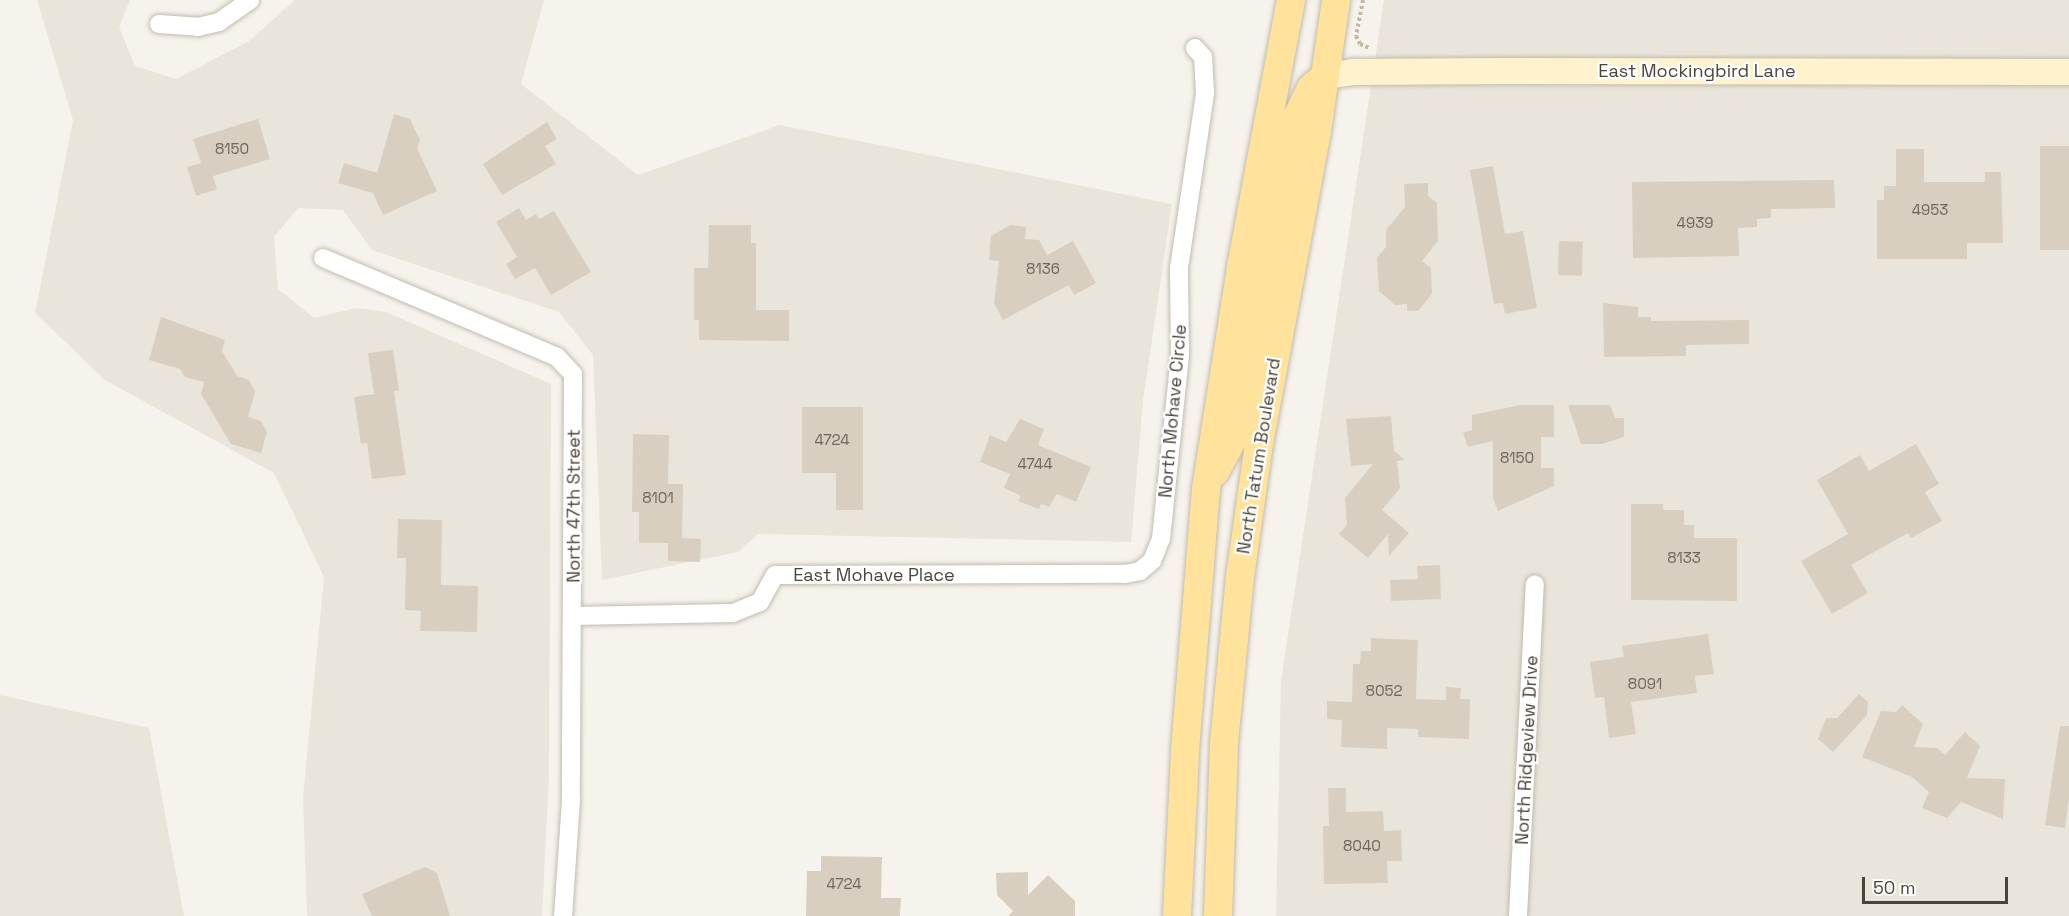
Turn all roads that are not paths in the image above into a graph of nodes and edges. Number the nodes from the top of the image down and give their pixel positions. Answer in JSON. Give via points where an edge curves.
{"nodes":[{"id":1,"x":250,"y":0,"type":"edge"},
{"id":2,"x":1291,"y":0,"type":"edge"},
{"id":3,"x":1336,"y":0,"type":"edge"},
{"id":4,"x":159,"y":24,"type":"dead end"},
{"id":5,"x":1195,"y":48,"type":"dead end"},
{"id":6,"x":2069,"y":72,"type":"edge"},
{"id":7,"x":1326,"y":76,"type":"junction"},
{"id":8,"x":323,"y":258,"type":"dead end"},
{"id":9,"x":1206,"y":489,"type":"junction"},
{"id":10,"x":1152,"y":561,"type":"joint"},
{"id":11,"x":1535,"y":584,"type":"dead end"},
{"id":12,"x":573,"y":616,"type":"junction"},
{"id":13,"x":563,"y":916,"type":"edge"},
{"id":14,"x":1177,"y":916,"type":"edge"},
{"id":15,"x":1218,"y":916,"type":"edge"},
{"id":16,"x":1518,"y":916,"type":"edge"}],
"edges":[{"from":1,"to":4,"type":"street","via":[[219,22],[198,27]]},
{"from":2,"to":9,"type":"main road","via":[[1241,267]]},
{"from":3,"to":7,"type":"main road","name":"North Tatum Boulevard"},
{"from":5,"to":10,"type":"street","name":"North Mohave Circle","via":[[1203,57],[1205,93],[1179,268],[1180,354],[1161,539]]},
{"from":6,"to":7,"type":"street","name":"East Mockingbird Lane","via":[[1504,71]]},
{"from":7,"to":9,"type":"main road","via":[[1311,88],[1296,119],[1282,174],[1235,435]]},
{"from":7,"to":15,"type":"main road","name":"North Tatum Boulevard","via":[[1261,432],[1240,577],[1224,743]]},
{"from":8,"to":12,"type":"street","name":"North 47th Street","via":[[557,357],[567,365],[575,385]]},
{"from":9,"to":14,"type":"main road","via":[[1185,750]]},
{"from":10,"to":12,"type":"street","name":"East Mohave Place","via":[[1140,571],[1125,574],[775,575],[760,602],[733,613]]},
{"from":11,"to":16,"type":"street","name":"North Ridgeview Drive"},
{"from":12,"to":13,"type":"street","name":"North 47th Street","via":[[571,800]]}]}
